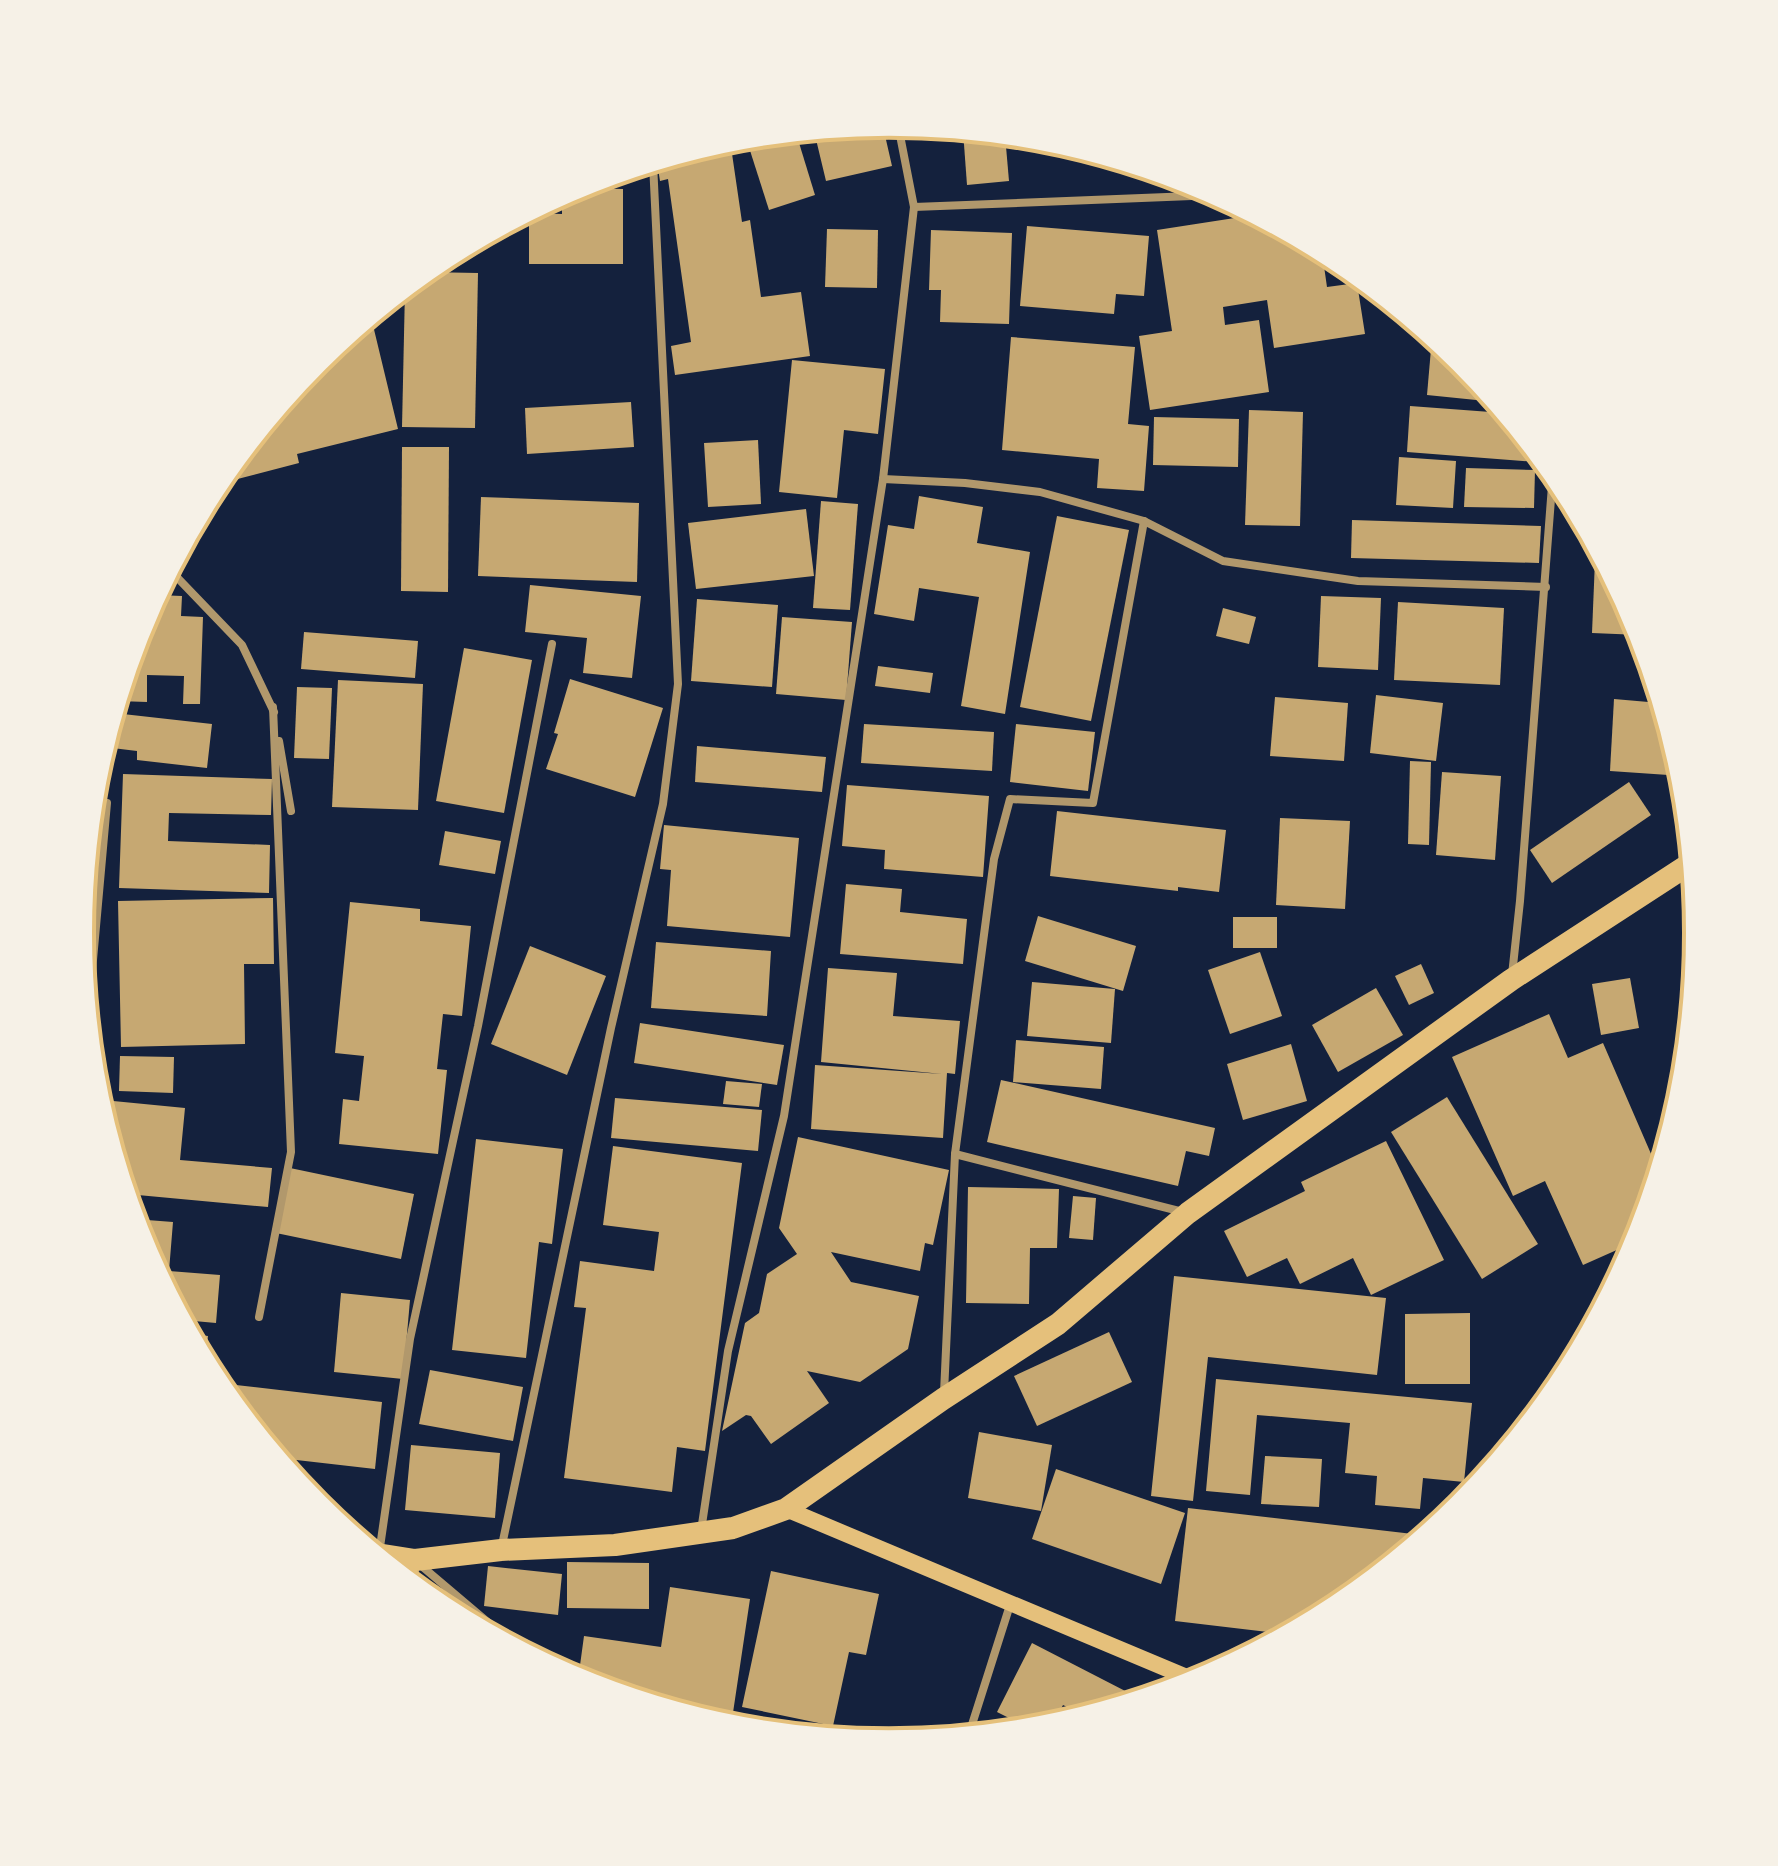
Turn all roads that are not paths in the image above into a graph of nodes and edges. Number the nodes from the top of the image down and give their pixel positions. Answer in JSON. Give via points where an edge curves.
{"nodes":[{"id":1,"x":901,"y":138,"type":"edge"},
{"id":2,"x":654,"y":174,"type":"edge"},
{"id":3,"x":1186,"y":196,"type":"edge"},
{"id":4,"x":914,"y":207,"type":"junction"},
{"id":5,"x":883,"y":479,"type":"junction"},
{"id":6,"x":1552,"y":494,"type":"edge"},
{"id":7,"x":1144,"y":521,"type":"junction"},
{"id":8,"x":178,"y":578,"type":"edge"},
{"id":9,"x":1546,"y":587,"type":"junction"},
{"id":10,"x":552,"y":644,"type":"dead end"},
{"id":11,"x":273,"y":707,"type":"junction"},
{"id":12,"x":107,"y":803,"type":"dead end"},
{"id":13,"x":291,"y":811,"type":"dead end"},
{"id":14,"x":1681,"y":870,"type":"edge"},
{"id":15,"x":94,"y":944,"type":"edge"},
{"id":16,"x":1511,"y":980,"type":"junction"},
{"id":17,"x":955,"y":1154,"type":"junction"},
{"id":18,"x":1188,"y":1213,"type":"junction"},
{"id":19,"x":259,"y":1317,"type":"dead end"},
{"id":20,"x":943,"y":1399,"type":"junction"},
{"id":21,"x":786,"y":1509,"type":"junction"},
{"id":22,"x":700,"y":1532,"type":"junction"},
{"id":23,"x":380,"y":1543,"type":"edge"},
{"id":24,"x":501,"y":1550,"type":"junction"},
{"id":25,"x":397,"y":1557,"type":"edge"},
{"id":26,"x":415,"y":1560,"type":"junction"},
{"id":27,"x":415,"y":1571,"type":"edge"},
{"id":28,"x":1010,"y":1605,"type":"junction"},
{"id":29,"x":475,"y":1611,"type":"edge"},
{"id":30,"x":1177,"y":1673,"type":"edge"},
{"id":31,"x":973,"y":1723,"type":"edge"}],
"edges":[{"from":1,"to":4,"type":"street"},
{"from":2,"to":24,"type":"street","via":[[678,684],[663,804]]},
{"from":3,"to":4,"type":"street"},
{"from":4,"to":5,"type":"street"},
{"from":5,"to":7,"type":"street","via":[[1040,492]]},
{"from":5,"to":22,"type":"street","via":[[784,1116],[728,1351]]},
{"from":6,"to":9,"type":"street"},
{"from":7,"to":9,"type":"street","via":[[1223,561],[1358,581]]},
{"from":7,"to":17,"type":"street","via":[[1093,803],[1010,799],[994,859]]},
{"from":8,"to":11,"type":"street","via":[[242,645]]},
{"from":9,"to":16,"type":"street"},
{"from":10,"to":23,"type":"street","via":[[410,1339]]},
{"from":11,"to":13,"type":"street"},
{"from":11,"to":19,"type":"street","via":[[291,1152]]},
{"from":12,"to":15,"type":"street"},
{"from":14,"to":16,"type":"highway"},
{"from":16,"to":18,"type":"highway"},
{"from":17,"to":18,"type":"street"},
{"from":17,"to":20,"type":"street"},
{"from":18,"to":20,"type":"highway","via":[[1058,1324]]},
{"from":20,"to":21,"type":"highway"},
{"from":21,"to":22,"type":"highway","via":[[733,1528]]},
{"from":21,"to":28,"type":"main road"},
{"from":22,"to":24,"type":"highway","via":[[615,1545]]},
{"from":24,"to":26,"type":"highway"},
{"from":25,"to":26,"type":"highway"},
{"from":26,"to":27,"type":"street"},
{"from":26,"to":29,"type":"street"},
{"from":28,"to":30,"type":"main road"},
{"from":28,"to":31,"type":"street"}]}
